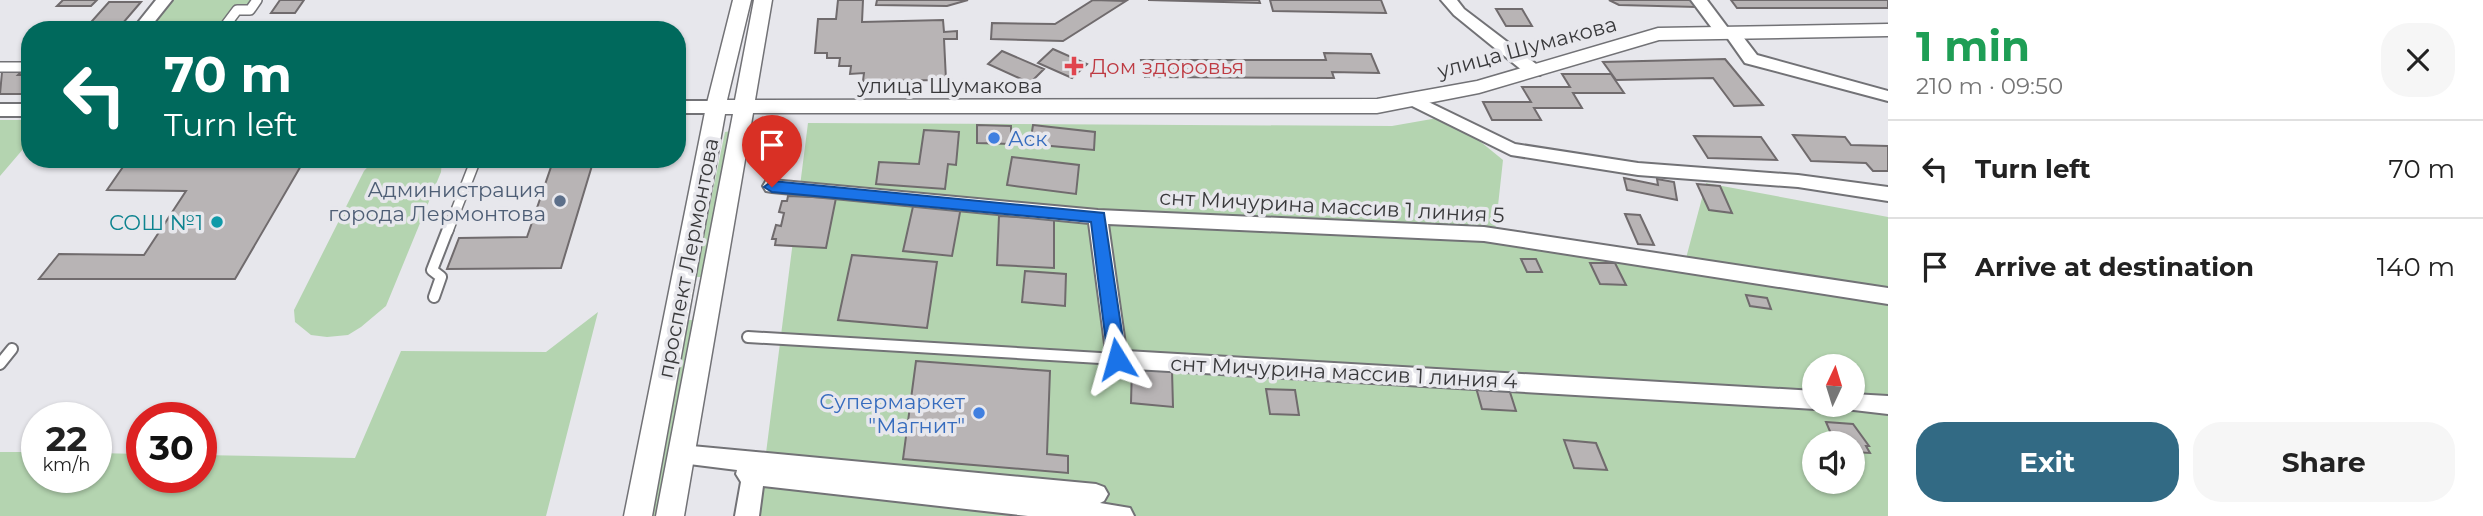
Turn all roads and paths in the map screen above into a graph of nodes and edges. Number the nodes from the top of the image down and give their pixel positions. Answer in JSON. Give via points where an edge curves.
{"nodes":[{"id":1,"x":164,"y":0,"type":"edge"},
{"id":2,"x":257,"y":0,"type":"edge"},
{"id":3,"x":742,"y":0,"type":"edge"},
{"id":4,"x":763,"y":0,"type":"edge"},
{"id":5,"x":1449,"y":0,"type":"edge"},
{"id":6,"x":1699,"y":0,"type":"edge"},
{"id":7,"x":147,"y":21,"type":"edge"},
{"id":8,"x":229,"y":21,"type":"edge"},
{"id":9,"x":1888,"y":30,"type":"edge"},
{"id":10,"x":1727,"y":32,"type":"junction"},
{"id":11,"x":0,"y":67,"type":"edge"},
{"id":12,"x":21,"y":67,"type":"edge"},
{"id":13,"x":1534,"y":71,"type":"junction"},
{"id":14,"x":1888,"y":96,"type":"edge"},
{"id":15,"x":1412,"y":99,"type":"junction"},
{"id":16,"x":686,"y":107,"type":"edge"},
{"id":17,"x":716,"y":107,"type":"junction"},
{"id":18,"x":744,"y":107,"type":"junction"},
{"id":19,"x":0,"y":110,"type":"edge"},
{"id":20,"x":21,"y":110,"type":"edge"},
{"id":21,"x":472,"y":168,"type":"edge"},
{"id":22,"x":772,"y":187,"type":"dead end"},
{"id":23,"x":1888,"y":194,"type":"edge"},
{"id":24,"x":1098,"y":217,"type":"junction"},
{"id":25,"x":1888,"y":296,"type":"edge"},
{"id":26,"x":434,"y":297,"type":"dead end"},
{"id":27,"x":748,"y":337,"type":"dead end"},
{"id":28,"x":12,"y":349,"type":"dead end"},
{"id":29,"x":1117,"y":359,"type":"junction"},
{"id":30,"x":0,"y":364,"type":"edge"},
{"id":31,"x":1802,"y":399,"type":"edge"},
{"id":32,"x":1866,"y":403,"type":"edge"},
{"id":33,"x":1888,"y":405,"type":"edge"},
{"id":34,"x":681,"y":455,"type":"junction"},
{"id":35,"x":1096,"y":494,"type":"dead end"},
{"id":36,"x":638,"y":516,"type":"edge"},
{"id":37,"x":670,"y":516,"type":"edge"},
{"id":38,"x":747,"y":516,"type":"edge"},
{"id":39,"x":1122,"y":516,"type":"edge"}],
"edges":[{"from":1,"to":7,"type":"street"},
{"from":2,"to":8,"type":"lane","via":[[250,10],[237,10]]},
{"from":3,"to":17,"type":"street","name":"проспект Лермонтова"},
{"from":4,"to":18,"type":"street","name":"проспект Лермонтова"},
{"from":5,"to":13,"type":"street"},
{"from":6,"to":10,"type":"street"},
{"from":9,"to":10,"type":"street","name":"улица Шумакова"},
{"from":10,"to":13,"type":"street","name":"улица Шумакова","via":[[1658,34]]},
{"from":10,"to":14,"type":"street","via":[[1751,60]]},
{"from":11,"to":12,"type":"lane"},
{"from":13,"to":15,"type":"street","name":"улица Шумакова"},
{"from":15,"to":18,"type":"street","name":"улица Шумакова","via":[[1363,106]]},
{"from":15,"to":23,"type":"street","via":[[1511,149],[1638,169],[1798,181]]},
{"from":16,"to":17,"type":"street"},
{"from":17,"to":18,"type":"street","name":"улица Шумакова"},
{"from":17,"to":36,"type":"street","name":"проспект Лермонтова"},
{"from":18,"to":34,"type":"street","name":"проспект Лермонтова"},
{"from":19,"to":20,"type":"street"},
{"from":21,"to":26,"type":"lane","via":[[432,270],[441,276]]},
{"from":22,"to":24,"type":"street","name":"снт Мичурина массив 1 линия 5"},
{"from":24,"to":25,"type":"street","name":"снт Мичурина массив 1 линия 5","via":[[1484,234]]},
{"from":24,"to":29,"type":"street"},
{"from":27,"to":29,"type":"lane","name":"снт Мичурина массив 1 линия 4"},
{"from":28,"to":30,"type":"lane"},
{"from":29,"to":31,"type":"street","name":"снт Мичурина массив 1 линия 4"},
{"from":32,"to":33,"type":"street"},
{"from":34,"to":35,"type":"street"},
{"from":34,"to":37,"type":"street","name":"проспект Лермонтова"},
{"from":38,"to":39,"type":"street","via":[[750,475]]}]}
